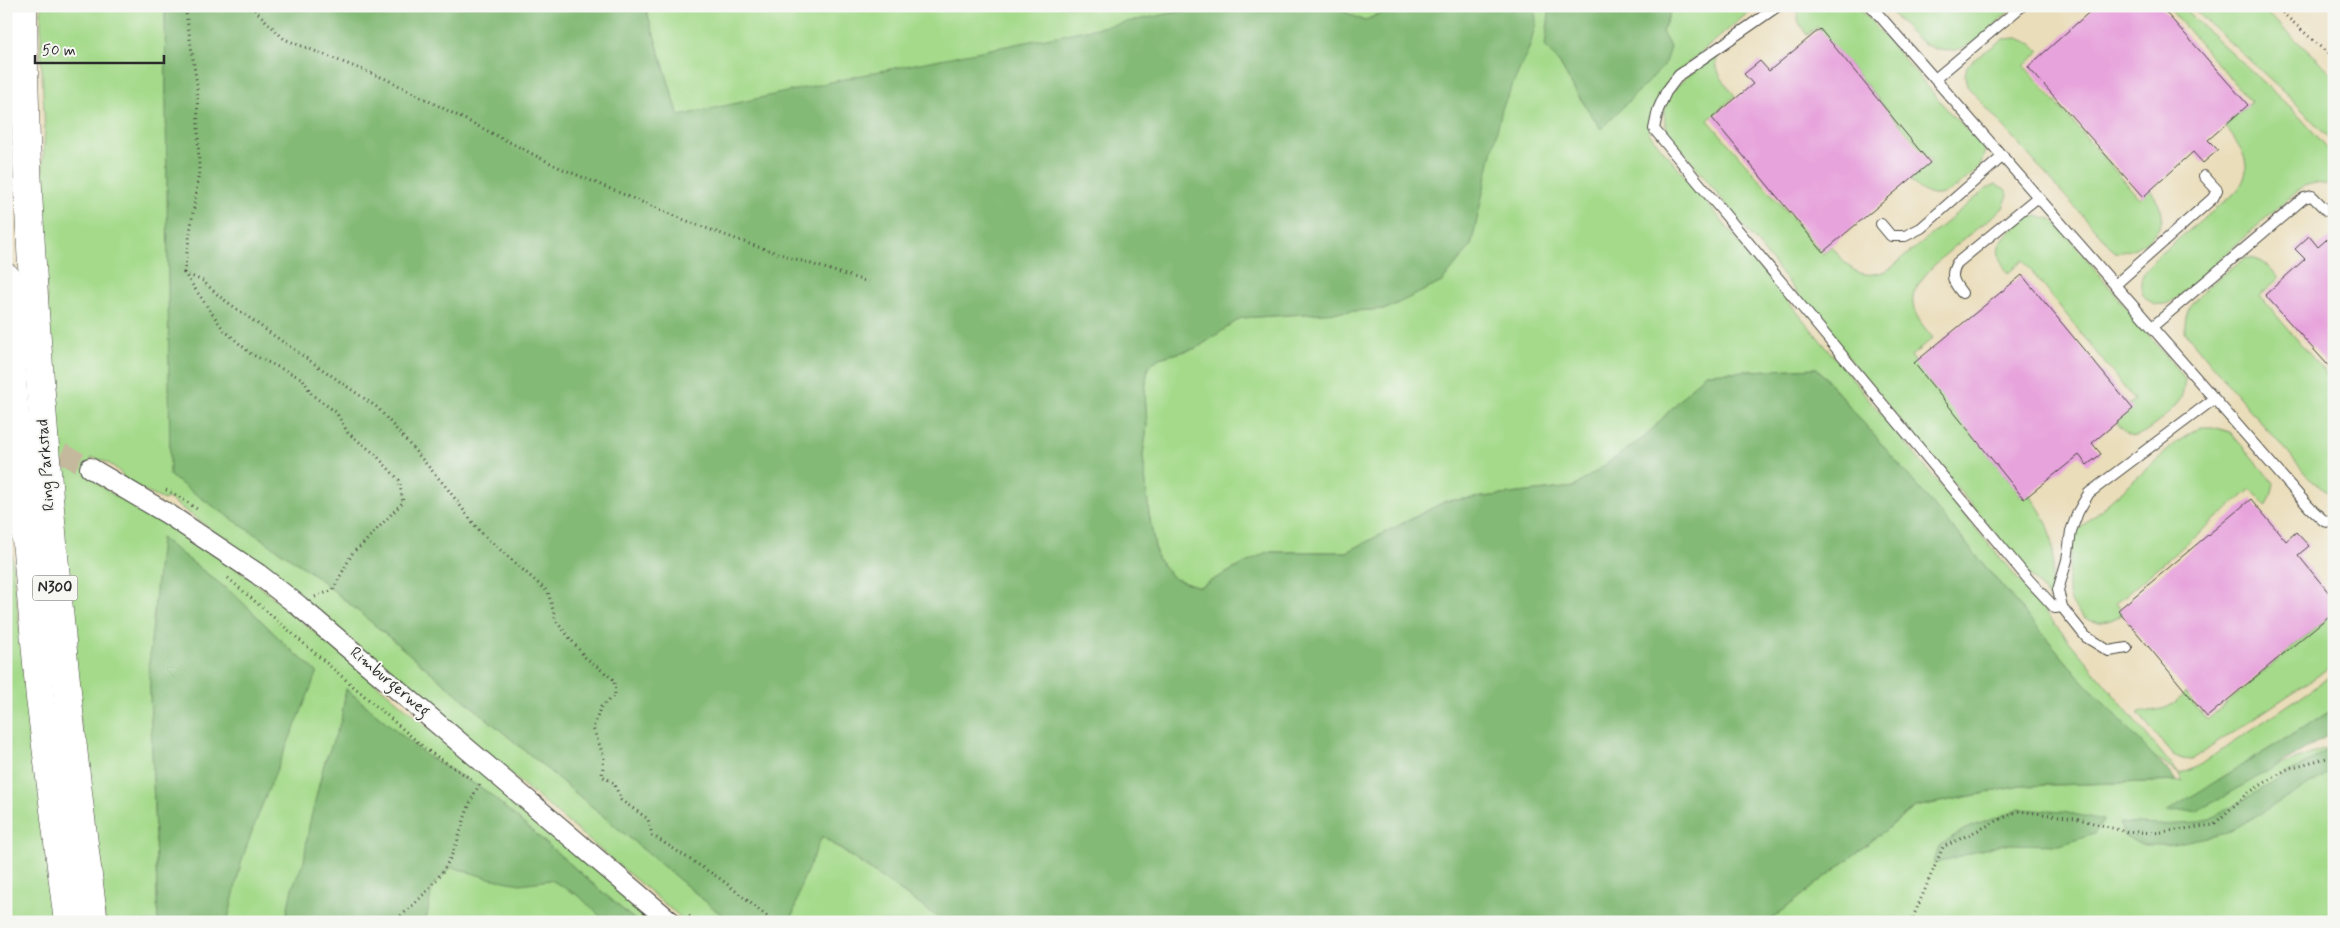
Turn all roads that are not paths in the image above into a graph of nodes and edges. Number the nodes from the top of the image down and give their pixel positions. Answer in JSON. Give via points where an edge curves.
{"nodes":[{"id":1,"x":22,"y":6,"type":"edge"},
{"id":2,"x":1778,"y":6,"type":"edge"},
{"id":3,"x":1871,"y":6,"type":"edge"},
{"id":4,"x":2022,"y":6,"type":"edge"},
{"id":5,"x":1935,"y":79,"type":"junction"},
{"id":6,"x":2003,"y":156,"type":"junction"},
{"id":7,"x":2204,"y":176,"type":"dead end"},
{"id":8,"x":2038,"y":197,"type":"junction"},
{"id":9,"x":2327,"y":212,"type":"dead end"},
{"id":10,"x":1881,"y":224,"type":"dead end"},
{"id":11,"x":6,"y":277,"type":"edge"},
{"id":12,"x":2115,"y":284,"type":"junction"},
{"id":13,"x":1962,"y":293,"type":"dead end"},
{"id":14,"x":2152,"y":326,"type":"junction"},
{"id":15,"x":2214,"y":399,"type":"junction"},
{"id":16,"x":90,"y":468,"type":"tunnel mouth"},
{"id":17,"x":2334,"y":523,"type":"edge"},
{"id":18,"x":2062,"y":607,"type":"junction"},
{"id":19,"x":2127,"y":648,"type":"dead end"},
{"id":20,"x":68,"y":922,"type":"edge"},
{"id":21,"x":94,"y":922,"type":"edge"},
{"id":22,"x":671,"y":922,"type":"edge"}],
"edges":[{"from":1,"to":21,"type":"highway","name":"Ring Parkstad","number":"N300","via":[[30,252],[48,502],[68,711]]},
{"from":2,"to":18,"type":"lane","via":[[1679,75],[1666,92],[1654,129],[2029,580],[2055,608]]},
{"from":3,"to":5,"type":"lane"},
{"from":4,"to":5,"type":"lane"},
{"from":5,"to":6,"type":"lane"},
{"from":6,"to":8,"type":"lane"},
{"from":6,"to":10,"type":"lane","via":[[1920,228],[1905,236],[1891,236]]},
{"from":7,"to":12,"type":"lane","via":[[2217,190],[2212,198]]},
{"from":8,"to":12,"type":"lane"},
{"from":8,"to":13,"type":"lane","via":[[1957,264],[1952,278]]},
{"from":9,"to":14,"type":"lane","via":[[2312,196],[2304,198]]},
{"from":11,"to":20,"type":"highway","name":"Ring Parkstad","number":"N300","via":[[40,698]]},
{"from":12,"to":14,"type":"lane"},
{"from":14,"to":15,"type":"lane"},
{"from":15,"to":17,"type":"lane","via":[[2310,508],[2324,521]]},
{"from":15,"to":18,"type":"lane","via":[[2089,493],[2071,531],[2058,590]]},
{"from":16,"to":22,"type":"street","name":"Rimburgerweg","via":[[168,514],[258,574]]},
{"from":18,"to":19,"type":"lane","via":[[2086,638],[2109,651]]}]}
